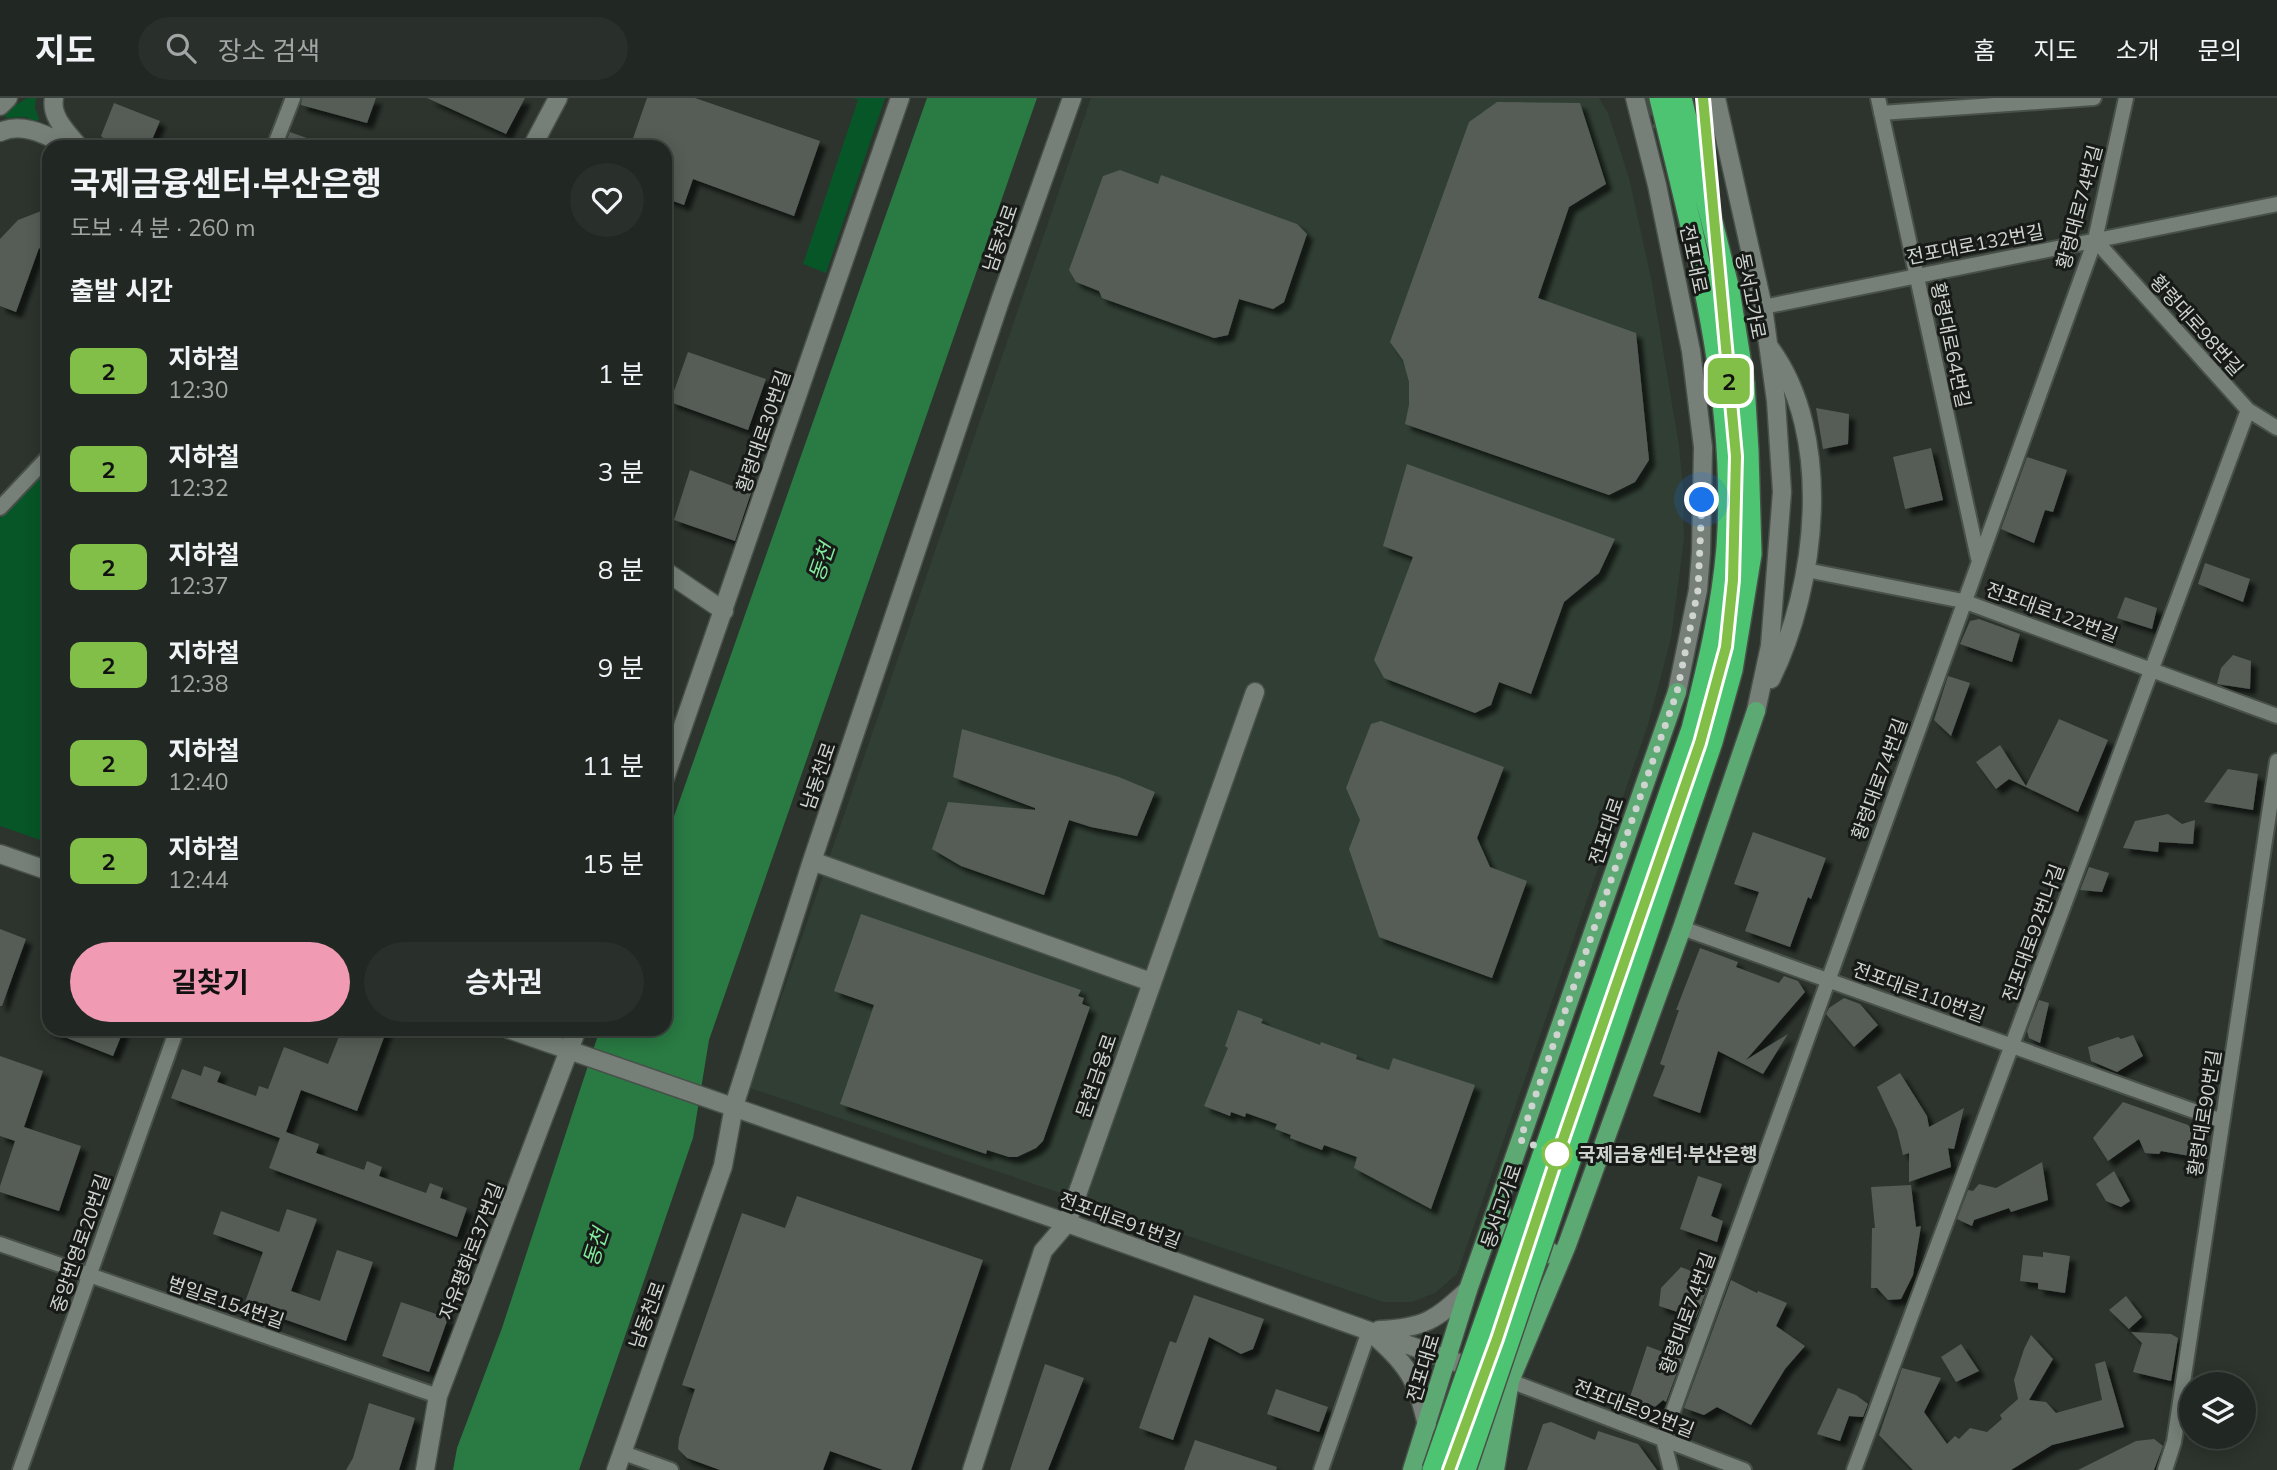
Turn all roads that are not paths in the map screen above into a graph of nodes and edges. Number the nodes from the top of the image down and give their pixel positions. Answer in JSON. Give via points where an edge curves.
{"nodes":[{"id":1,"x":9,"y":98,"type":"edge"},
{"id":2,"x":54,"y":98,"type":"edge"},
{"id":3,"x":293,"y":98,"type":"edge"},
{"id":4,"x":558,"y":98,"type":"edge"},
{"id":5,"x":900,"y":98,"type":"edge"},
{"id":6,"x":1072,"y":98,"type":"edge"},
{"id":7,"x":1635,"y":98,"type":"edge"},
{"id":8,"x":1660,"y":98,"type":"edge"},
{"id":9,"x":1681,"y":98,"type":"edge"},
{"id":10,"x":1719,"y":98,"type":"edge"},
{"id":11,"x":2094,"y":98,"type":"edge"},
{"id":12,"x":2126,"y":98,"type":"edge"},
{"id":13,"x":1879,"y":105,"type":"edge"},
{"id":14,"x":0,"y":106,"type":"edge"},
{"id":15,"x":0,"y":132,"type":"edge"},
{"id":16,"x":55,"y":140,"type":"edge"},
{"id":17,"x":73,"y":140,"type":"edge"},
{"id":18,"x":277,"y":140,"type":"edge"},
{"id":19,"x":536,"y":140,"type":"edge"},
{"id":20,"x":2277,"y":204,"type":"edge"},
{"id":21,"x":2095,"y":240,"type":"junction"},
{"id":22,"x":1917,"y":276,"type":"junction"},
{"id":23,"x":1763,"y":307,"type":"junction"},
{"id":24,"x":1768,"y":345,"type":"junction"},
{"id":25,"x":2248,"y":410,"type":"junction"},
{"id":26,"x":2277,"y":428,"type":"edge"},
{"id":27,"x":42,"y":463,"type":"edge"},
{"id":28,"x":0,"y":508,"type":"edge"},
{"id":29,"x":1978,"y":560,"type":"junction"},
{"id":30,"x":1806,"y":570,"type":"junction"},
{"id":31,"x":672,"y":576,"type":"edge"},
{"id":32,"x":1963,"y":601,"type":"junction"},
{"id":33,"x":724,"y":611,"type":"junction"},
{"id":34,"x":2152,"y":669,"type":"junction"},
{"id":35,"x":1255,"y":692,"type":"dead end"},
{"id":36,"x":1756,"y":711,"type":"junction"},
{"id":37,"x":2277,"y":716,"type":"edge"},
{"id":38,"x":672,"y":758,"type":"edge"},
{"id":39,"x":2277,"y":761,"type":"edge"},
{"id":40,"x":0,"y":854,"type":"edge"},
{"id":41,"x":811,"y":861,"type":"junction"},
{"id":42,"x":42,"y":869,"type":"edge"},
{"id":43,"x":1682,"y":928,"type":"junction"},
{"id":44,"x":1828,"y":980,"type":"junction"},
{"id":45,"x":1151,"y":982,"type":"junction"},
{"id":46,"x":174,"y":1036,"type":"edge"},
{"id":47,"x":529,"y":1036,"type":"edge"},
{"id":48,"x":574,"y":1036,"type":"edge"},
{"id":49,"x":2011,"y":1046,"type":"junction"},
{"id":50,"x":569,"y":1050,"type":"junction"},
{"id":51,"x":734,"y":1107,"type":"junction"},
{"id":52,"x":2222,"y":1121,"type":"junction"},
{"id":53,"x":1499,"y":1202,"type":"junction"},
{"id":54,"x":1067,"y":1223,"type":"junction"},
{"id":55,"x":0,"y":1244,"type":"edge"},
{"id":56,"x":1567,"y":1245,"type":"junction"},
{"id":57,"x":89,"y":1275,"type":"junction"},
{"id":58,"x":1468,"y":1290,"type":"junction"},
{"id":59,"x":1369,"y":1331,"type":"junction"},
{"id":60,"x":1448,"y":1359,"type":"junction"},
{"id":61,"x":1510,"y":1381,"type":"junction"},
{"id":62,"x":438,"y":1396,"type":"junction"},
{"id":63,"x":1427,"y":1425,"type":"junction"},
{"id":64,"x":1663,"y":1439,"type":"junction"},
{"id":65,"x":621,"y":1452,"type":"junction"},
{"id":66,"x":20,"y":1470,"type":"edge"},
{"id":67,"x":425,"y":1470,"type":"edge"},
{"id":68,"x":616,"y":1470,"type":"edge"},
{"id":69,"x":671,"y":1470,"type":"edge"},
{"id":70,"x":972,"y":1470,"type":"edge"},
{"id":71,"x":1321,"y":1470,"type":"edge"},
{"id":72,"x":1412,"y":1470,"type":"edge"},
{"id":73,"x":1433,"y":1470,"type":"edge"},
{"id":74,"x":1465,"y":1470,"type":"edge"},
{"id":75,"x":1477,"y":1470,"type":"edge"},
{"id":76,"x":1495,"y":1470,"type":"edge"},
{"id":77,"x":1671,"y":1470,"type":"edge"},
{"id":78,"x":1744,"y":1470,"type":"edge"},
{"id":79,"x":1854,"y":1470,"type":"edge"},
{"id":80,"x":2165,"y":1470,"type":"edge"}],
"edges":[{"from":1,"to":14,"type":"main road"},
{"from":2,"to":17,"type":"main road","via":[[59,122]]},
{"from":3,"to":18,"type":"street"},
{"from":4,"to":19,"type":"main road"},
{"from":5,"to":33,"type":"main road","name":"황령대로30번길"},
{"from":6,"to":41,"type":"main road","name":"남동천로"},
{"from":7,"to":53,"type":"main road","name":"전포대로","via":[[1691,351],[1703,447],[1698,590],[1677,692]]},
{"from":8,"to":73,"type":"highway","name":"동서고가로","bridge":true,"via":[[1716,351],[1726,439],[1727,547],[1713,642],[1692,729]]},
{"from":9,"to":74,"type":"highway","name":"동서고가로","bridge":true,"via":[[1729,290],[1744,384],[1751,554],[1732,670],[1712,742]]},
{"from":10,"to":23,"type":"main road"},
{"from":11,"to":13,"type":"street"},
{"from":12,"to":21,"type":"street","name":"황령대로74번길"},
{"from":13,"to":22,"type":"street","name":"황령대로64번길"},
{"from":15,"to":16,"type":"main road","via":[[30,129]]},
{"from":20,"to":21,"type":"street","name":"전포대로132번길"},
{"from":21,"to":22,"type":"street","name":"전포대로132번길"},
{"from":21,"to":25,"type":"street","name":"황령대로98번길"},
{"from":21,"to":29,"type":"street","name":"황령대로74번길"},
{"from":22,"to":23,"type":"street","name":"전포대로132번길"},
{"from":22,"to":29,"type":"street","name":"황령대로64번길"},
{"from":23,"to":24,"type":"main road"},
{"from":24,"to":30,"type":"main road","via":[[1785,368],[1798,400],[1806,439],[1813,509]]},
{"from":24,"to":36,"type":"main road","via":[[1782,492],[1770,646]]},
{"from":25,"to":26,"type":"street","name":"황령대로98번길"},
{"from":25,"to":34,"type":"street","name":"전포대로92번나길"},
{"from":27,"to":28,"type":"street"},
{"from":29,"to":32,"type":"street","name":"황령대로74번길"},
{"from":30,"to":32,"type":"street","name":"전포대로122번길"},
{"from":30,"to":36,"type":"main road","via":[[1776,670]]},
{"from":31,"to":33,"type":"main road"},
{"from":32,"to":34,"type":"street","name":"전포대로122번길"},
{"from":32,"to":44,"type":"street","name":"황령대로74번길"},
{"from":33,"to":38,"type":"main road","name":"황령대로30번길"},
{"from":34,"to":37,"type":"street","name":"전포대로122번길"},
{"from":34,"to":49,"type":"street","name":"전포대로92번나길"},
{"from":35,"to":45,"type":"main road","name":"문현금융로"},
{"from":36,"to":43,"type":"main road"},
{"from":39,"to":52,"type":"street","name":"황령대로90번길"},
{"from":40,"to":42,"type":"main road"},
{"from":41,"to":45,"type":"main road"},
{"from":41,"to":51,"type":"main road","name":"남동천로"},
{"from":43,"to":44,"type":"street","name":"전포대로110번길"},
{"from":43,"to":56,"type":"main road"},
{"from":44,"to":49,"type":"street","name":"전포대로110번길"},
{"from":44,"to":64,"type":"street","name":"황령대로74번길"},
{"from":45,"to":54,"type":"main road","name":"문현금융로"},
{"from":46,"to":57,"type":"street","name":"중앙번영로20번길"},
{"from":47,"to":50,"type":"main road","name":"전포대로91번길"},
{"from":48,"to":50,"type":"main road"},
{"from":49,"to":52,"type":"street","name":"전포대로110번길"},
{"from":49,"to":79,"type":"street","name":"전포대로92번나길"},
{"from":50,"to":51,"type":"main road","name":"전포대로91번길"},
{"from":50,"to":62,"type":"main road","name":"자유평화로37번길"},
{"from":51,"to":54,"type":"main road","name":"전포대로91번길"},
{"from":51,"to":65,"type":"main road","name":"남동천로","via":[[723,1166]]},
{"from":52,"to":80,"type":"street","name":"황령대로90번길","via":[[2174,1442]]},
{"from":53,"to":56,"type":"main road","via":[[1511,1245],[1543,1256]]},
{"from":53,"to":58,"type":"main road","name":"전포대로"},
{"from":54,"to":59,"type":"main road","name":"전포대로91번길"},
{"from":54,"to":70,"type":"main road","name":"문현금융로","via":[[1043,1251]]},
{"from":55,"to":57,"type":"street","name":"범일로154번길"},
{"from":56,"to":61,"type":"main road"},
{"from":57,"to":62,"type":"street","name":"범일로154번길"},
{"from":57,"to":66,"type":"street","name":"중앙번영로20번길"},
{"from":58,"to":59,"type":"main road","via":[[1438,1317],[1407,1329]]},
{"from":58,"to":60,"type":"main road","name":"전포대로"},
{"from":59,"to":60,"type":"main road","name":"전포대로91번길"},
{"from":59,"to":63,"type":"main road","via":[[1400,1358],[1419,1388]]},
{"from":59,"to":71,"type":"street"},
{"from":60,"to":61,"type":"main road","name":"전포대로91번길"},
{"from":60,"to":63,"type":"main road","name":"전포대로"},
{"from":61,"to":64,"type":"street","name":"전포대로92번길"},
{"from":61,"to":75,"type":"main road"},
{"from":61,"to":76,"type":"main road"},
{"from":62,"to":67,"type":"main road","name":"자유평화로37번길"},
{"from":63,"to":72,"type":"main road","name":"전포대로"},
{"from":64,"to":77,"type":"street"},
{"from":64,"to":78,"type":"street","name":"전포대로92번길"},
{"from":65,"to":68,"type":"main road","name":"남동천로"},
{"from":65,"to":69,"type":"street"}]}
